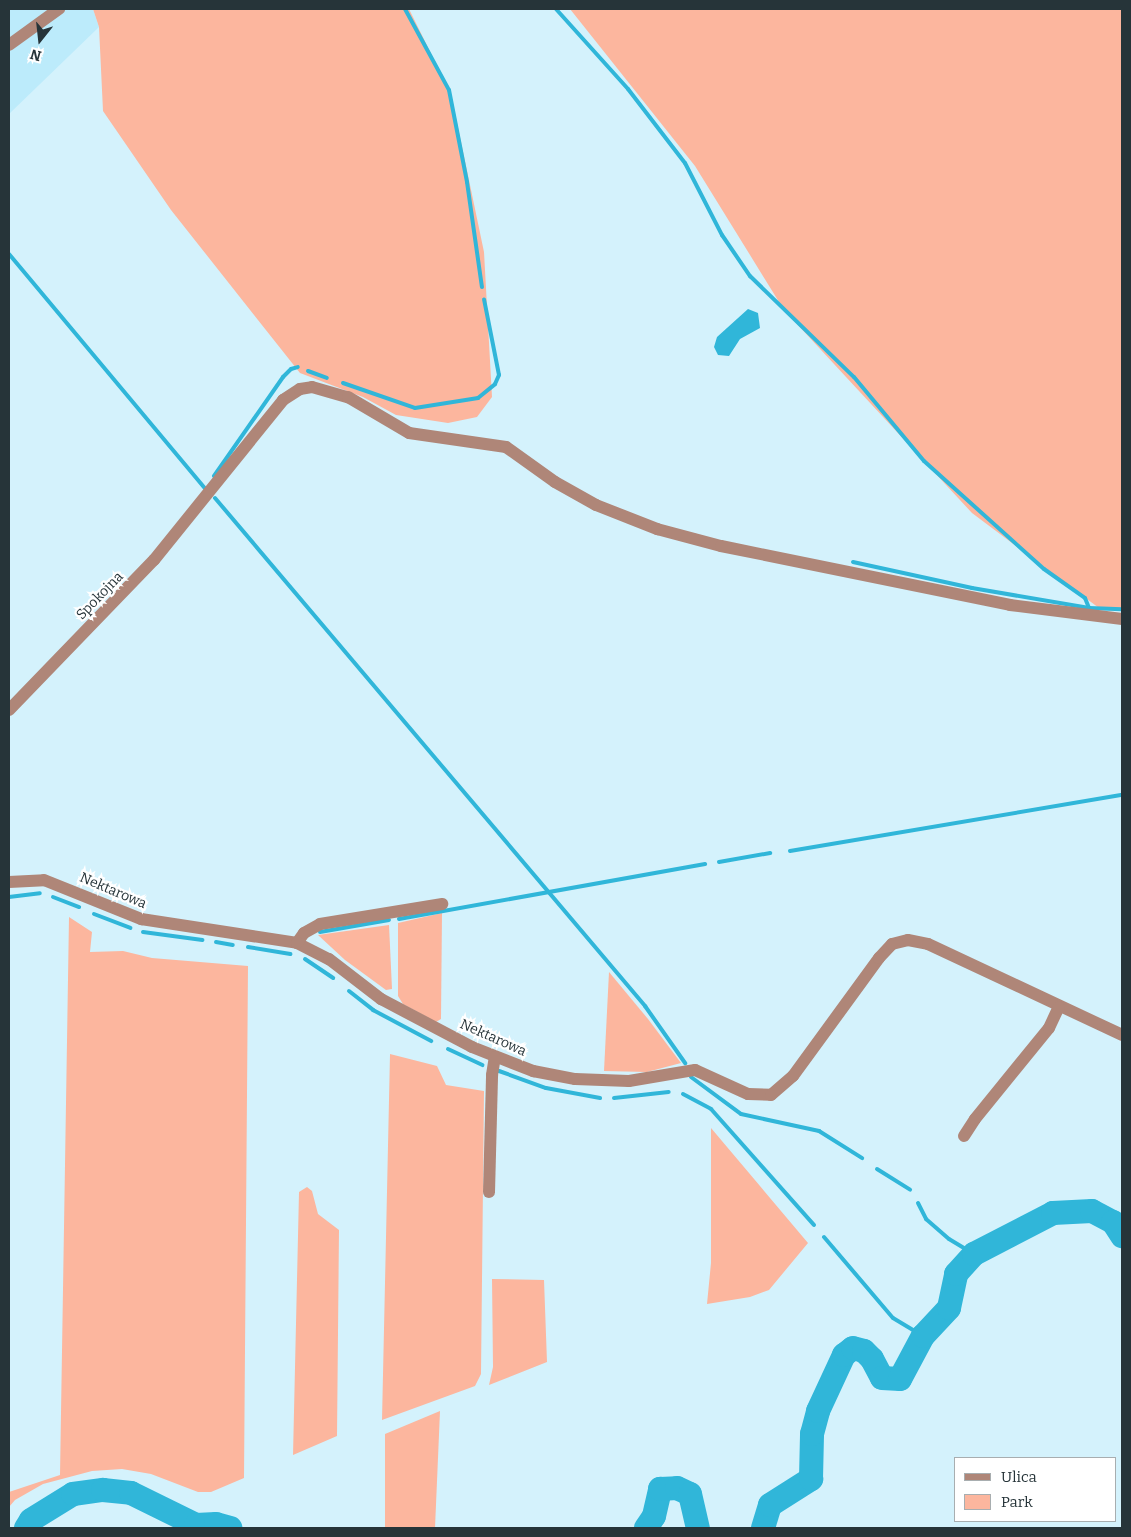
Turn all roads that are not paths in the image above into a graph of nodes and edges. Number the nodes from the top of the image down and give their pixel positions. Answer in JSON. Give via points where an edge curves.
{"nodes":[{"id":1,"x":59,"y":9,"type":"edge"},
{"id":2,"x":9,"y":45,"type":"edge"},
{"id":3,"x":1122,"y":620,"type":"edge"},
{"id":4,"x":9,"y":710,"type":"edge"},
{"id":5,"x":9,"y":882,"type":"edge"},
{"id":6,"x":442,"y":904,"type":"dead end"},
{"id":7,"x":297,"y":943,"type":"junction"},
{"id":8,"x":1059,"y":1007,"type":"junction"},
{"id":9,"x":1122,"y":1036,"type":"edge"},
{"id":10,"x":495,"y":1057,"type":"junction"},
{"id":11,"x":964,"y":1136,"type":"dead end"},
{"id":12,"x":489,"y":1192,"type":"dead end"}],
"edges":[{"from":1,"to":2,"type":"street"},
{"from":3,"to":4,"type":"street","name":"Spokojna","via":[[1010,605],[721,546],[656,529],[596,505],[555,482],[506,447],[409,433],[348,397],[319,388],[300,389],[283,400],[208,497],[129,588]]},
{"from":5,"to":7,"type":"street","name":"Nektarowa","via":[[44,880],[141,919]]},
{"from":6,"to":7,"type":"street","via":[[320,924],[304,933]]},
{"from":7,"to":10,"type":"street","name":"Nektarowa","via":[[329,959],[391,1004]]},
{"from":8,"to":9,"type":"street"},
{"from":8,"to":10,"type":"street","name":"Nektarowa","via":[[928,944],[901,941],[879,958],[783,1089],[771,1096],[748,1094],[702,1071],[680,1070],[630,1081],[593,1080],[547,1074]]},
{"from":8,"to":11,"type":"street","via":[[1049,1028]]},
{"from":10,"to":12,"type":"street"}]}
